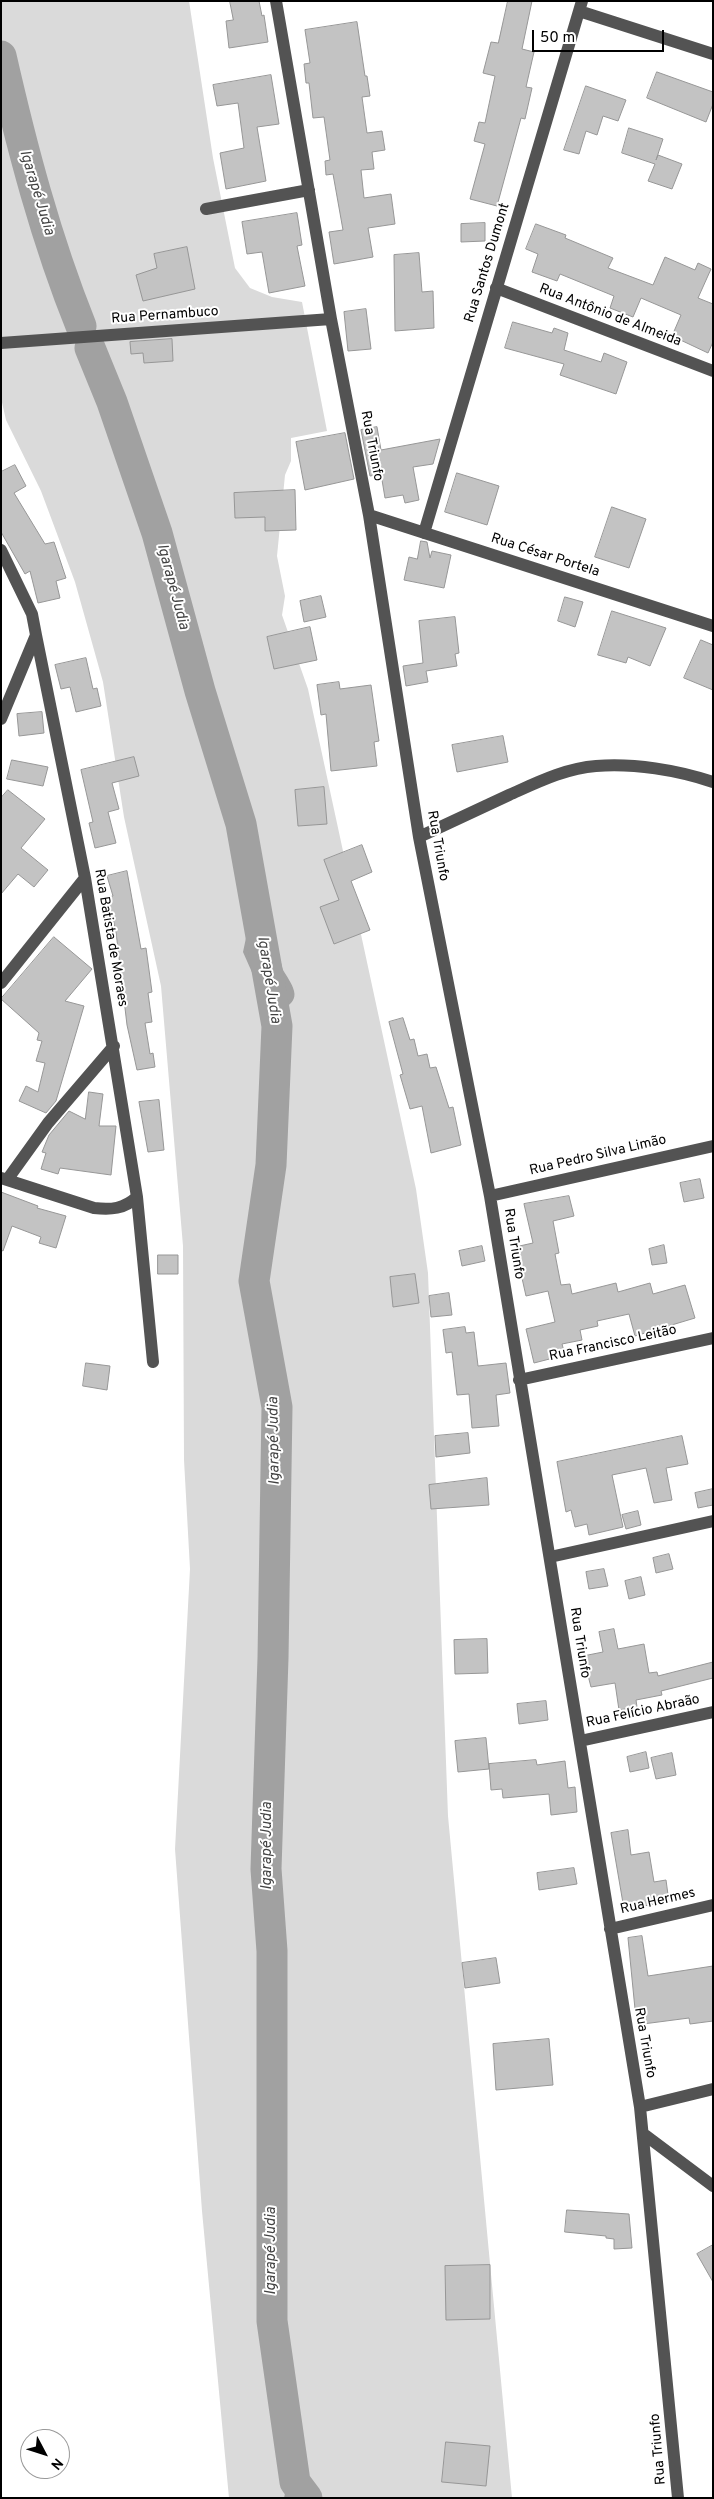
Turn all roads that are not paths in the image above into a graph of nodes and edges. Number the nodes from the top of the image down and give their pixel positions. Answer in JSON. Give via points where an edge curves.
{"nodes":[{"id":1,"x":276,"y":1,"type":"edge"},
{"id":2,"x":581,"y":6,"type":"edge"},
{"id":3,"x":713,"y":54,"type":"edge"},
{"id":4,"x":308,"y":190,"type":"junction"},
{"id":5,"x":206,"y":209,"type":"dead end"},
{"id":6,"x":496,"y":288,"type":"junction"},
{"id":7,"x":331,"y":319,"type":"junction"},
{"id":8,"x":1,"y":343,"type":"edge"},
{"id":9,"x":713,"y":371,"type":"edge"},
{"id":10,"x":369,"y":515,"type":"junction"},
{"id":11,"x":424,"y":533,"type":"junction"},
{"id":12,"x":1,"y":550,"type":"edge"},
{"id":13,"x":713,"y":626,"type":"edge"},
{"id":14,"x":36,"y":635,"type":"junction"},
{"id":15,"x":1,"y":719,"type":"edge"},
{"id":16,"x":713,"y":782,"type":"edge"},
{"id":17,"x":419,"y":837,"type":"junction"},
{"id":18,"x":85,"y":878,"type":"junction"},
{"id":19,"x":1,"y":982,"type":"edge"},
{"id":20,"x":114,"y":1046,"type":"junction"},
{"id":21,"x":713,"y":1146,"type":"edge"},
{"id":22,"x":4,"y":1179,"type":"edge"},
{"id":23,"x":137,"y":1196,"type":"junction"},
{"id":24,"x":490,"y":1196,"type":"junction"},
{"id":25,"x":713,"y":1338,"type":"edge"},
{"id":26,"x":153,"y":1362,"type":"dead end"},
{"id":27,"x":519,"y":1380,"type":"junction"},
{"id":28,"x":713,"y":1521,"type":"edge"},
{"id":29,"x":550,"y":1557,"type":"junction"},
{"id":30,"x":713,"y":1712,"type":"edge"},
{"id":31,"x":580,"y":1741,"type":"junction"},
{"id":32,"x":713,"y":1904,"type":"edge"},
{"id":33,"x":610,"y":1929,"type":"junction"},
{"id":34,"x":713,"y":2089,"type":"edge"},
{"id":35,"x":640,"y":2107,"type":"junction"},
{"id":36,"x":644,"y":2135,"type":"junction"},
{"id":37,"x":713,"y":2186,"type":"edge"},
{"id":38,"x":678,"y":2498,"type":"edge"}],
"edges":[{"from":1,"to":4,"type":"street","name":"Rua Triunfo"},
{"from":2,"to":3,"type":"street"},
{"from":2,"to":6,"type":"street","name":"Rua Santos Dumont"},
{"from":4,"to":5,"type":"street"},
{"from":4,"to":7,"type":"street","name":"Rua Triunfo"},
{"from":6,"to":9,"type":"street","name":"Rua Antônio de Almeida"},
{"from":6,"to":11,"type":"street","name":"Rua Santos Dumont"},
{"from":7,"to":8,"type":"street","name":"Rua Pernambuco"},
{"from":7,"to":10,"type":"street","name":"Rua Triunfo"},
{"from":10,"to":11,"type":"street","name":"Rua César Portela"},
{"from":10,"to":17,"type":"street","name":"Rua Triunfo"},
{"from":11,"to":13,"type":"street","name":"Rua César Portela"},
{"from":12,"to":14,"type":"street","name":"Rua Batista de Moraes","via":[[28,607]]},
{"from":14,"to":15,"type":"street"},
{"from":14,"to":18,"type":"street","name":"Rua Batista de Moraes"},
{"from":16,"to":17,"type":"street","via":[[692,775],[646,768],[595,766],[562,773]]},
{"from":17,"to":24,"type":"street","name":"Rua Triunfo"},
{"from":18,"to":19,"type":"street"},
{"from":18,"to":20,"type":"street","name":"Rua Batista de Moraes"},
{"from":20,"to":22,"type":"street"},
{"from":20,"to":23,"type":"street","name":"Rua Batista de Moraes"},
{"from":21,"to":24,"type":"street","name":"Rua Pedro Silva Limão"},
{"from":22,"to":23,"type":"street","via":[[109,1210],[129,1204]]},
{"from":23,"to":26,"type":"street","name":"Rua Batista de Moraes"},
{"from":24,"to":27,"type":"street","name":"Rua Triunfo"},
{"from":25,"to":27,"type":"street","name":"Rua Francisco Leitão"},
{"from":27,"to":29,"type":"street","name":"Rua Triunfo"},
{"from":28,"to":29,"type":"street"},
{"from":29,"to":31,"type":"street","name":"Rua Triunfo"},
{"from":30,"to":31,"type":"street","name":"Rua Felício Abraão"},
{"from":31,"to":33,"type":"street","name":"Rua Triunfo"},
{"from":32,"to":33,"type":"street","name":"Rua Hermes"},
{"from":33,"to":35,"type":"street","name":"Rua Triunfo"},
{"from":34,"to":35,"type":"street"},
{"from":35,"to":36,"type":"street","name":"Rua Triunfo"},
{"from":36,"to":37,"type":"street"},
{"from":36,"to":38,"type":"street","name":"Rua Triunfo"}]}
